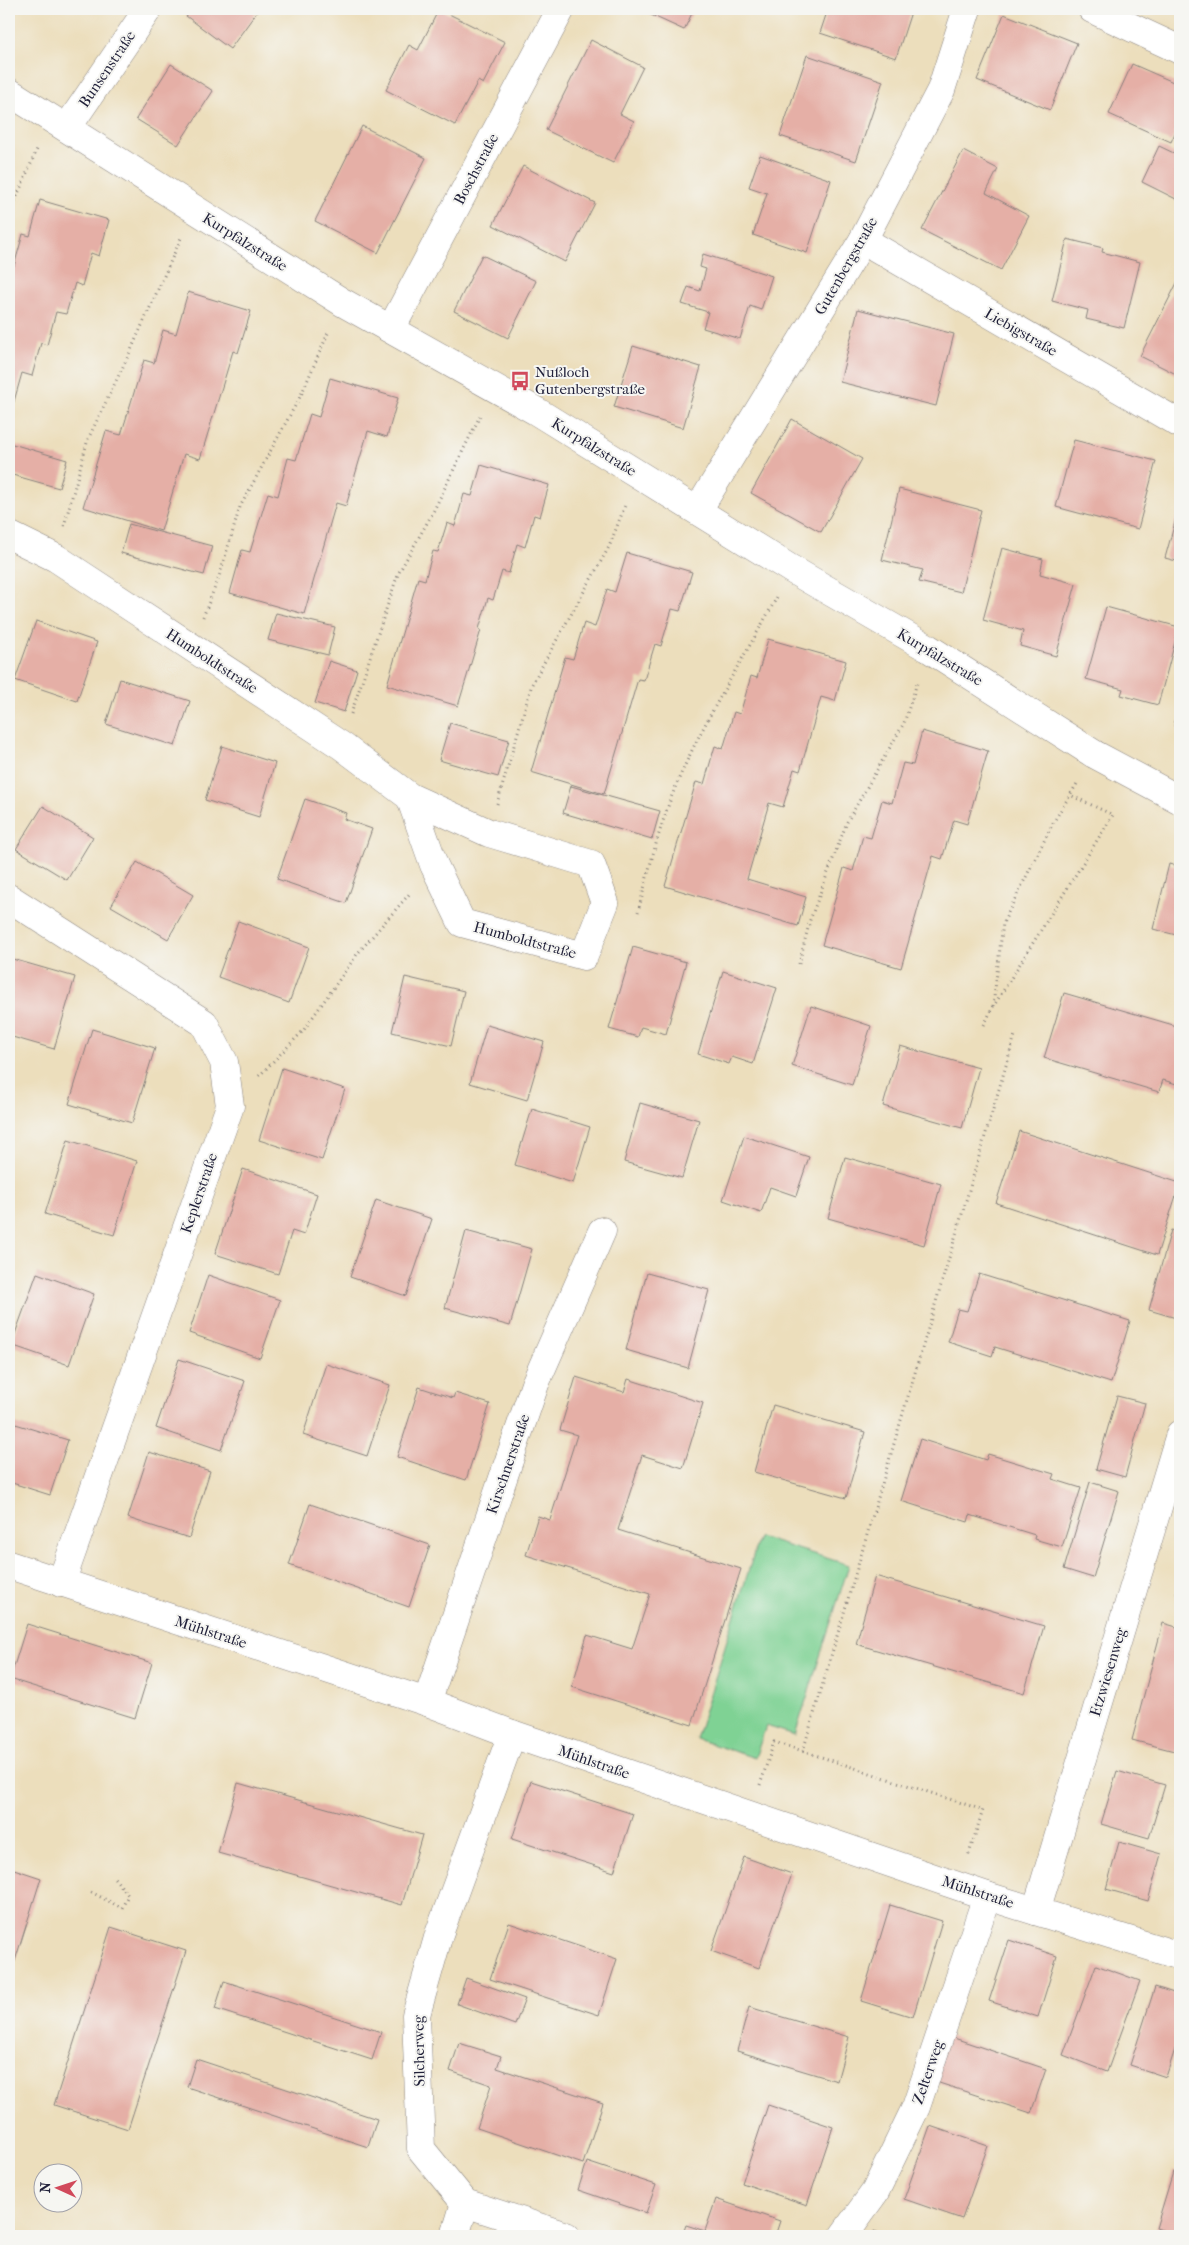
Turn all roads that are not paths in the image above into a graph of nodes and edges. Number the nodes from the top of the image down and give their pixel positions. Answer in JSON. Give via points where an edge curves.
{"nodes":[{"id":1,"x":148,"y":9,"type":"edge"},
{"id":2,"x":561,"y":9,"type":"edge"},
{"id":3,"x":967,"y":9,"type":"edge"},
{"id":4,"x":1092,"y":9,"type":"edge"},
{"id":5,"x":1180,"y":50,"type":"edge"},
{"id":6,"x":9,"y":92,"type":"edge"},
{"id":7,"x":67,"y":128,"type":"junction"},
{"id":8,"x":863,"y":240,"type":"junction"},
{"id":9,"x":392,"y":330,"type":"junction"},
{"id":10,"x":1180,"y":424,"type":"edge"},
{"id":11,"x":698,"y":510,"type":"junction"},
{"id":12,"x":9,"y":535,"type":"edge"},
{"id":13,"x":410,"y":796,"type":"junction"},
{"id":14,"x":1180,"y":800,"type":"edge"},
{"id":15,"x":9,"y":898,"type":"edge"},
{"id":16,"x":602,"y":1231,"type":"dead end"},
{"id":17,"x":1180,"y":1434,"type":"edge"},
{"id":18,"x":9,"y":1565,"type":"edge"},
{"id":19,"x":61,"y":1583,"type":"junction"},
{"id":20,"x":427,"y":1702,"type":"junction"},
{"id":21,"x":512,"y":1734,"type":"junction"},
{"id":22,"x":987,"y":1896,"type":"junction"},
{"id":23,"x":1036,"y":1910,"type":"junction"},
{"id":24,"x":1180,"y":1956,"type":"edge"},
{"id":25,"x":465,"y":2203,"type":"junction"},
{"id":26,"x":537,"y":2232,"type":"edge"},
{"id":27,"x":455,"y":2236,"type":"edge"},
{"id":28,"x":566,"y":2236,"type":"edge"},
{"id":29,"x":844,"y":2236,"type":"edge"}],
"edges":[{"from":1,"to":7,"type":"street","name":"Bunsenstraße"},
{"from":2,"to":9,"type":"street","name":"Boschstraße"},
{"from":3,"to":8,"type":"street","name":"Gutenbergstraße","via":[[941,90]]},
{"from":4,"to":5,"type":"street"},
{"from":6,"to":7,"type":"street","name":"Kurpfalzstraße"},
{"from":7,"to":9,"type":"street","name":"Kurpfalzstraße","via":[[342,302]]},
{"from":8,"to":10,"type":"street","name":"Liebigstraße"},
{"from":8,"to":11,"type":"street","name":"Gutenbergstraße"},
{"from":9,"to":11,"type":"street","name":"Kurpfalzstraße","via":[[536,411]]},
{"from":11,"to":14,"type":"street","name":"Kurpfalzstraße","bridge":true,"via":[[791,569],[928,648],[1094,754]]},
{"from":12,"to":13,"type":"street","name":"Humboldtstraße","via":[[56,558],[342,746]]},
{"from":13,"to":13,"type":"street","name":"Humboldtstraße","via":[[489,833],[591,864],[604,903],[584,956],[462,923],[434,865]]},
{"from":15,"to":19,"type":"street","name":"Keplerstraße","via":[[204,1023],[224,1062],[230,1106]]},
{"from":16,"to":20,"type":"street","name":"Kirschnerstraße","via":[[535,1384]]},
{"from":17,"to":23,"type":"street","name":"Etzwiesenweg"},
{"from":18,"to":19,"type":"street","name":"Mühlstraße"},
{"from":19,"to":20,"type":"street","name":"Mühlstraße"},
{"from":20,"to":21,"type":"street","name":"Mühlstraße"},
{"from":21,"to":22,"type":"street","name":"Mühlstraße"},
{"from":21,"to":25,"type":"street","name":"Silcherweg","via":[[439,1934],[416,2015],[422,2148]]},
{"from":22,"to":23,"type":"street","name":"Mühlstraße"},
{"from":22,"to":29,"type":"street","name":"Zelterweg","via":[[916,2106],[875,2192]]},
{"from":23,"to":24,"type":"street","name":"Mühlstraße"},
{"from":25,"to":26,"type":"street"},
{"from":25,"to":27,"type":"street"},
{"from":26,"to":28,"type":"street"}]}
